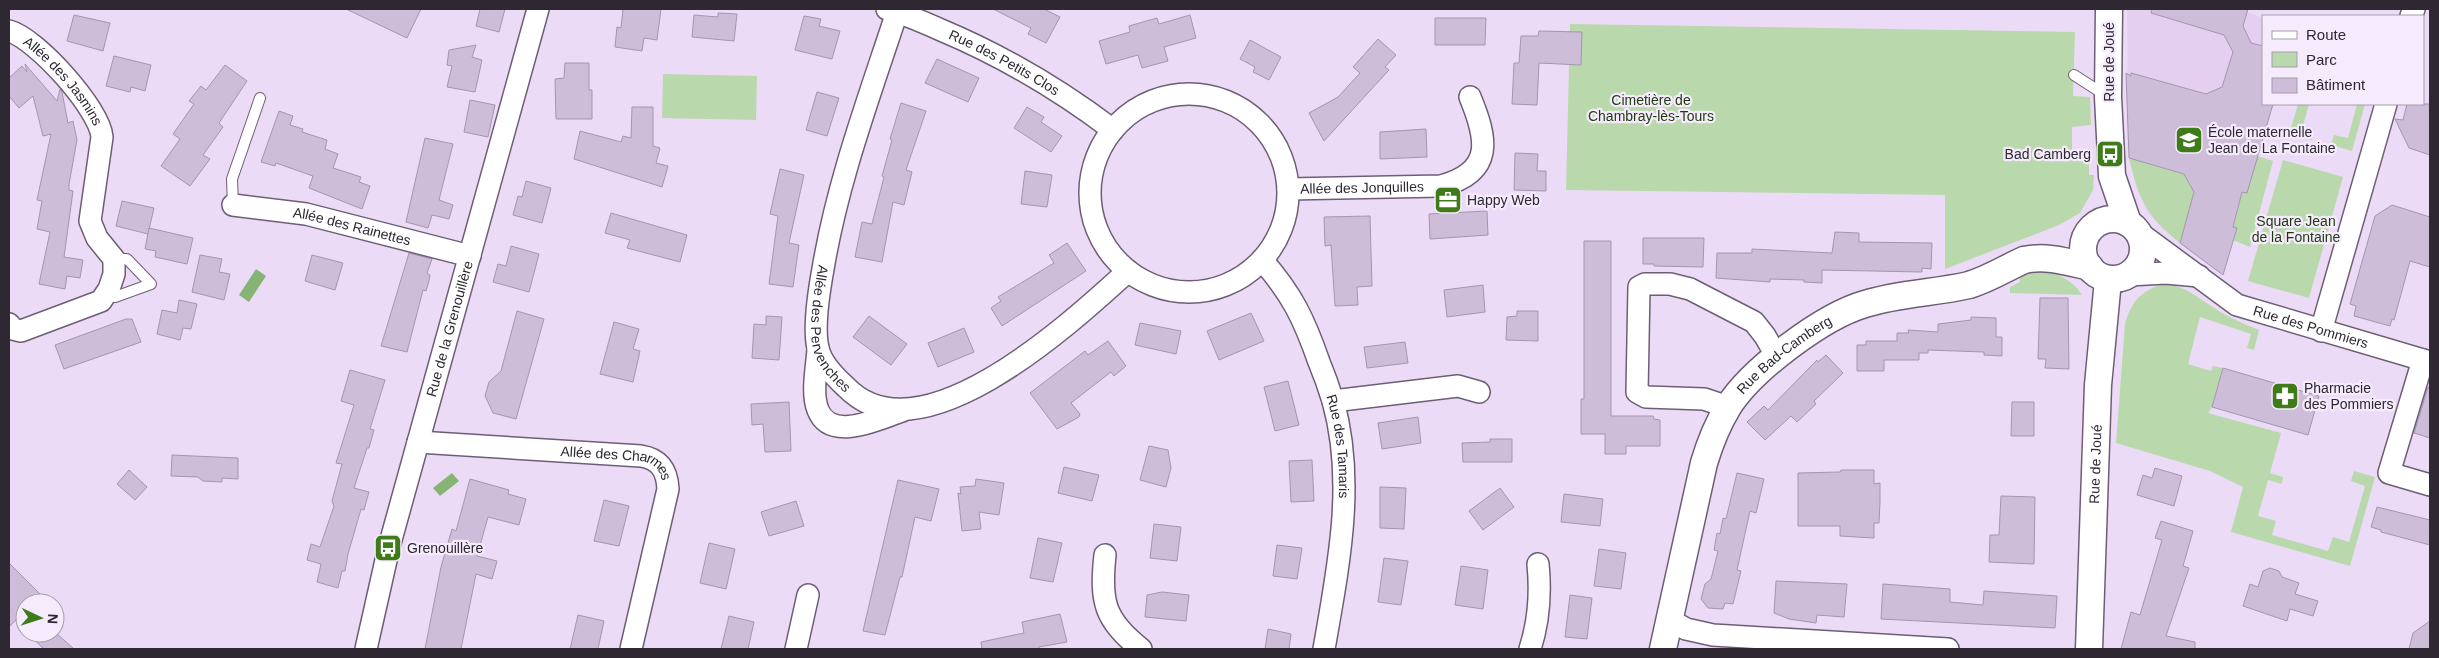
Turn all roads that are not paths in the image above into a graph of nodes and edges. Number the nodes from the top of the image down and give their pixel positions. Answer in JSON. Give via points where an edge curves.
{"nodes":[{"id":1,"x":538,"y":9,"type":"edge"},
{"id":2,"x":2109,"y":9,"type":"edge"},
{"id":3,"x":894,"y":10,"type":"edge"},
{"id":4,"x":9,"y":31,"type":"edge"},
{"id":5,"x":2074,"y":75,"type":"dead end"},
{"id":6,"x":1470,"y":96,"type":"dead end"},
{"id":7,"x":2108,"y":97,"type":"junction"},
{"id":8,"x":260,"y":98,"type":"dead end"},
{"id":9,"x":2386,"y":105,"type":"edge"},
{"id":10,"x":1113,"y":130,"type":"junction"},
{"id":11,"x":2112,"y":176,"type":"junction"},
{"id":12,"x":1288,"y":189,"type":"junction"},
{"id":13,"x":233,"y":205,"type":"joint"},
{"id":14,"x":2096,"y":225,"type":"junction"},
{"id":15,"x":2133,"y":228,"type":"junction"},
{"id":16,"x":470,"y":256,"type":"junction"},
{"id":17,"x":114,"y":259,"type":"junction"},
{"id":18,"x":1262,"y":260,"type":"junction"},
{"id":19,"x":1128,"y":270,"type":"junction"},
{"id":20,"x":2109,"y":274,"type":"junction"},
{"id":21,"x":2199,"y":276,"type":"junction"},
{"id":22,"x":105,"y":297,"type":"junction"},
{"id":23,"x":9,"y":324,"type":"edge"},
{"id":24,"x":2320,"y":332,"type":"junction"},
{"id":25,"x":818,"y":349,"type":"junction"},
{"id":26,"x":1777,"y":357,"type":"junction"},
{"id":27,"x":2426,"y":361,"type":"edge"},
{"id":28,"x":1479,"y":392,"type":"dead end"},
{"id":29,"x":1333,"y":401,"type":"junction"},
{"id":30,"x":1728,"y":407,"type":"junction"},
{"id":31,"x":904,"y":410,"type":"junction"},
{"id":32,"x":418,"y":442,"type":"junction"},
{"id":33,"x":2430,"y":485,"type":"edge"},
{"id":34,"x":1105,"y":555,"type":"dead end"},
{"id":35,"x":1538,"y":564,"type":"dead end"},
{"id":36,"x":808,"y":594,"type":"dead end"},
{"id":37,"x":1670,"y":620,"type":"junction"},
{"id":38,"x":366,"y":649,"type":"edge"},
{"id":39,"x":631,"y":649,"type":"edge"},
{"id":40,"x":796,"y":649,"type":"edge"},
{"id":41,"x":1141,"y":649,"type":"edge"},
{"id":42,"x":1324,"y":649,"type":"edge"},
{"id":43,"x":1530,"y":649,"type":"edge"},
{"id":44,"x":1663,"y":649,"type":"edge"},
{"id":45,"x":1948,"y":649,"type":"edge"},
{"id":46,"x":2089,"y":649,"type":"edge"}],
"edges":[{"from":1,"to":16,"type":"street","name":"Rue de la Grenouillère"},
{"from":2,"to":7,"type":"street","name":"Rue de Joué"},
{"from":3,"to":10,"type":"street","name":"Rue des Petits Clos","via":[[973,43],[1031,74]]},
{"from":3,"to":25,"type":"street","name":"Allée des Pervenches","via":[[844,169],[829,232],[819,289]]},
{"from":4,"to":17,"type":"street","name":"Allée des Jasmins","via":[[26,38],[49,59],[99,121],[102,137],[90,221],[97,238]]},
{"from":5,"to":7,"type":"lane"},
{"from":6,"to":12,"type":"street","name":"Allée des Jonquilles","via":[[1481,123],[1483,148],[1474,168],[1455,183]]},
{"from":7,"to":11,"type":"street","name":"Rue de Joué"},
{"from":8,"to":13,"type":"lane","via":[[232,179]]},
{"from":9,"to":24,"type":"street"},
{"from":10,"to":12,"type":"street","via":[[1141,106],[1168,96],[1197,94],[1225,100],[1250,114],[1270,135],[1283,161]]},
{"from":10,"to":19,"type":"street","via":[[1101,146],[1092,174],[1090,203],[1097,231],[1112,256]]},
{"from":11,"to":14,"type":"street","name":"Rue de Joué"},
{"from":11,"to":15,"type":"street","name":"Rue de Joué"},
{"from":12,"to":18,"type":"street","via":[[1287,213],[1279,236]]},
{"from":13,"to":16,"type":"street","name":"Allée des Rainettes","via":[[306,214]]},
{"from":14,"to":15,"type":"street","via":[[2112,219]]},
{"from":14,"to":20,"type":"street","via":[[2084,241],[2084,255]]},
{"from":15,"to":20,"type":"street","via":[[2143,250],[2136,268]]},
{"from":15,"to":21,"type":"street","name":"Rue des Pommiers"},
{"from":16,"to":32,"type":"street","name":"Rue de la Grenouillère"},
{"from":17,"to":22,"type":"street","via":[[114,274]]},
{"from":17,"to":22,"type":"lane","via":[[127,259],[150,284]]},
{"from":18,"to":19,"type":"street","via":[[1244,276],[1218,288],[1188,293],[1159,288]]},
{"from":18,"to":29,"type":"street","name":"Rue des Tamaris","via":[[1289,292],[1305,322]]},
{"from":19,"to":31,"type":"street","name":"Allée des Pervenches","via":[[1076,318],[1030,354],[989,380],[926,406]]},
{"from":20,"to":21,"type":"street"},
{"from":20,"to":26,"type":"street","name":"Rue Bad-Camberg","via":[[2043,258],[2024,260],[1970,284],[1865,303],[1825,322]]},
{"from":20,"to":46,"type":"street","name":"Rue de Joué","via":[[2098,384]]},
{"from":21,"to":24,"type":"street","name":"Rue des Pommiers","via":[[2237,305]]},
{"from":22,"to":23,"type":"street","via":[[21,330]]},
{"from":24,"to":27,"type":"street","name":"Rue des Pommiers"},
{"from":25,"to":31,"type":"street","name":"Allée des Pervenches","via":[[825,363],[851,392],[878,407]]},
{"from":25,"to":31,"type":"street","via":[[815,393],[818,411],[826,420],[836,426],[850,428]]},
{"from":26,"to":30,"type":"street","name":"Rue Bad-Camberg","via":[[1745,385]]},
{"from":26,"to":30,"type":"street","via":[[1754,322],[1690,289],[1670,284],[1639,287],[1637,392],[1646,397],[1704,399]]},
{"from":27,"to":33,"type":"street","via":[[2389,473]]},
{"from":28,"to":29,"type":"street","via":[[1458,386]]},
{"from":29,"to":42,"type":"street","name":"Rue des Tamaris","via":[[1340,440],[1344,504],[1341,549]]},
{"from":30,"to":37,"type":"street","name":"Rue Bad-Camberg","via":[[1704,463]]},
{"from":32,"to":38,"type":"street","name":"Rue de la Grenouillère","via":[[389,547]]},
{"from":32,"to":39,"type":"street","name":"Allée des Charmes","via":[[641,456],[659,463],[667,475],[668,489]]},
{"from":34,"to":41,"type":"street","via":[[1104,604],[1120,631]]},
{"from":35,"to":43,"type":"street","via":[[1539,609]]},
{"from":36,"to":40,"type":"street"},
{"from":37,"to":44,"type":"street","name":"Rue Bad-Camberg"},
{"from":37,"to":45,"type":"street","via":[[1686,630],[1714,635]]}]}
